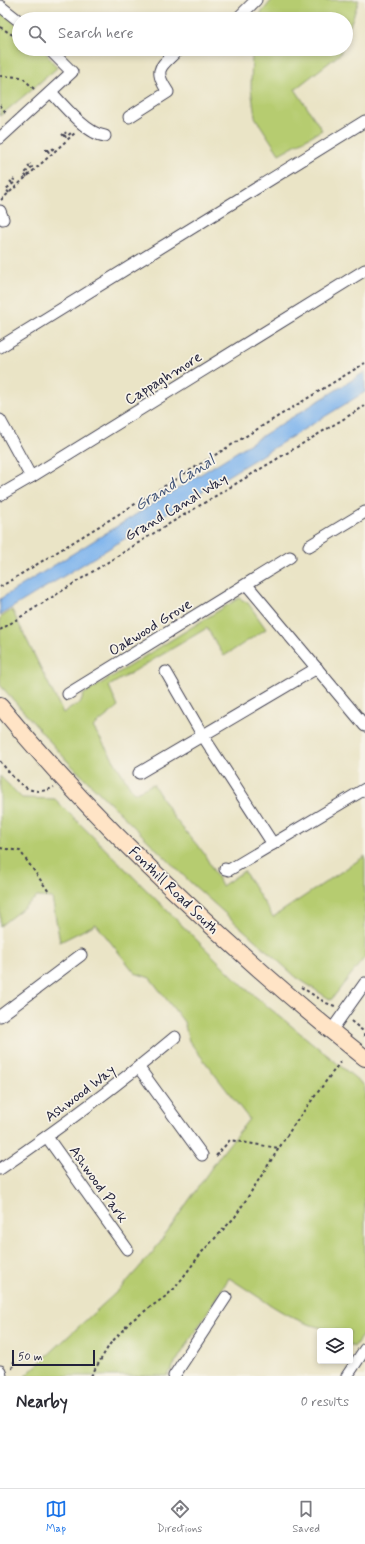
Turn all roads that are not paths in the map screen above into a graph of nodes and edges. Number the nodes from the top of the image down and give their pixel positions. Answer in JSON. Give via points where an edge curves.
{"nodes":[{"id":1,"x":256,"y":0,"type":"edge"},
{"id":2,"x":0,"y":6,"type":"edge"},
{"id":3,"x":244,"y":12,"type":"edge"},
{"id":4,"x":12,"y":15,"type":"edge"},
{"id":5,"x":56,"y":56,"type":"edge"},
{"id":6,"x":172,"y":56,"type":"edge"},
{"id":7,"x":51,"y":92,"type":"junction"},
{"id":8,"x":129,"y":117,"type":"dead end"},
{"id":9,"x":365,"y":121,"type":"edge"},
{"id":10,"x":106,"y":136,"type":"dead end"},
{"id":11,"x":0,"y":138,"type":"edge"},
{"id":12,"x":365,"y":270,"type":"edge"},
{"id":13,"x":0,"y":347,"type":"edge"},
{"id":14,"x":0,"y":420,"type":"edge"},
{"id":15,"x":30,"y":477,"type":"junction"},
{"id":16,"x":0,"y":495,"type":"edge"},
{"id":17,"x":364,"y":516,"type":"edge"},
{"id":18,"x":309,"y":546,"type":"dead end"},
{"id":19,"x":290,"y":557,"type":"dead end"},
{"id":20,"x":247,"y":585,"type":"junction"},
{"id":21,"x":317,"y":668,"type":"junction"},
{"id":22,"x":166,"y":672,"type":"dead end"},
{"id":23,"x":68,"y":694,"type":"dead end"},
{"id":24,"x":0,"y":706,"type":"edge"},
{"id":25,"x":365,"y":726,"type":"edge"},
{"id":26,"x":203,"y":736,"type":"junction"},
{"id":27,"x":139,"y":773,"type":"dead end"},
{"id":28,"x":365,"y":788,"type":"edge"},
{"id":29,"x":273,"y":844,"type":"junction"},
{"id":30,"x":225,"y":869,"type":"dead end"},
{"id":31,"x":81,"y":956,"type":"dead end"},
{"id":32,"x":365,"y":983,"type":"edge"},
{"id":33,"x":0,"y":1016,"type":"edge"},
{"id":34,"x":331,"y":1032,"type":"junction"},
{"id":35,"x":175,"y":1037,"type":"dead end"},
{"id":36,"x":365,"y":1058,"type":"edge"},
{"id":37,"x":138,"y":1068,"type":"junction"},
{"id":38,"x":47,"y":1137,"type":"junction"},
{"id":39,"x":202,"y":1155,"type":"dead end"},
{"id":40,"x":0,"y":1170,"type":"edge"},
{"id":41,"x":127,"y":1249,"type":"dead end"},
{"id":42,"x":226,"y":1297,"type":"dead end"},
{"id":43,"x":365,"y":1349,"type":"edge"},
{"id":44,"x":0,"y":1371,"type":"edge"},
{"id":45,"x":1,"y":1376,"type":"edge"},
{"id":46,"x":174,"y":1376,"type":"edge"},
{"id":47,"x":346,"y":1376,"type":"edge"}],
"edges":[{"from":1,"to":3,"type":"street"},
{"from":2,"to":4,"type":"street"},
{"from":5,"to":7,"type":"street","via":[[72,72]]},
{"from":6,"to":8,"type":"street","via":[[159,70],[159,76],[168,92]]},
{"from":7,"to":10,"type":"street","via":[[84,124],[96,133]]},
{"from":7,"to":11,"type":"street"},
{"from":9,"to":13,"type":"street"},
{"from":12,"to":15,"type":"street","name":"Cappaghmore"},
{"from":14,"to":15,"type":"street"},
{"from":15,"to":16,"type":"street","name":"Cappaghmore"},
{"from":17,"to":18,"type":"street"},
{"from":19,"to":20,"type":"street","name":"Oakwood Grove"},
{"from":20,"to":21,"type":"street"},
{"from":20,"to":23,"type":"street","name":"Oakwood Grove"},
{"from":21,"to":25,"type":"street"},
{"from":21,"to":26,"type":"street"},
{"from":22,"to":26,"type":"street"},
{"from":24,"to":34,"type":"main road","name":"Fonthill Road South","via":[[66,784],[154,873]]},
{"from":26,"to":27,"type":"street"},
{"from":26,"to":29,"type":"street"},
{"from":28,"to":29,"type":"street"},
{"from":29,"to":30,"type":"street","via":[[230,870]]},
{"from":31,"to":33,"type":"street"},
{"from":32,"to":34,"type":"street"},
{"from":34,"to":36,"type":"main road","name":"Fonthill Road South"},
{"from":35,"to":37,"type":"street","name":"Ashwood Way"},
{"from":37,"to":38,"type":"street","name":"Ashwood Way"},
{"from":37,"to":39,"type":"street"},
{"from":38,"to":40,"type":"street","name":"Ashwood Way"},
{"from":38,"to":41,"type":"street","name":"Ashwood Park"},
{"from":42,"to":46,"type":"street"},
{"from":43,"to":47,"type":"street"},
{"from":44,"to":45,"type":"street"}]}
